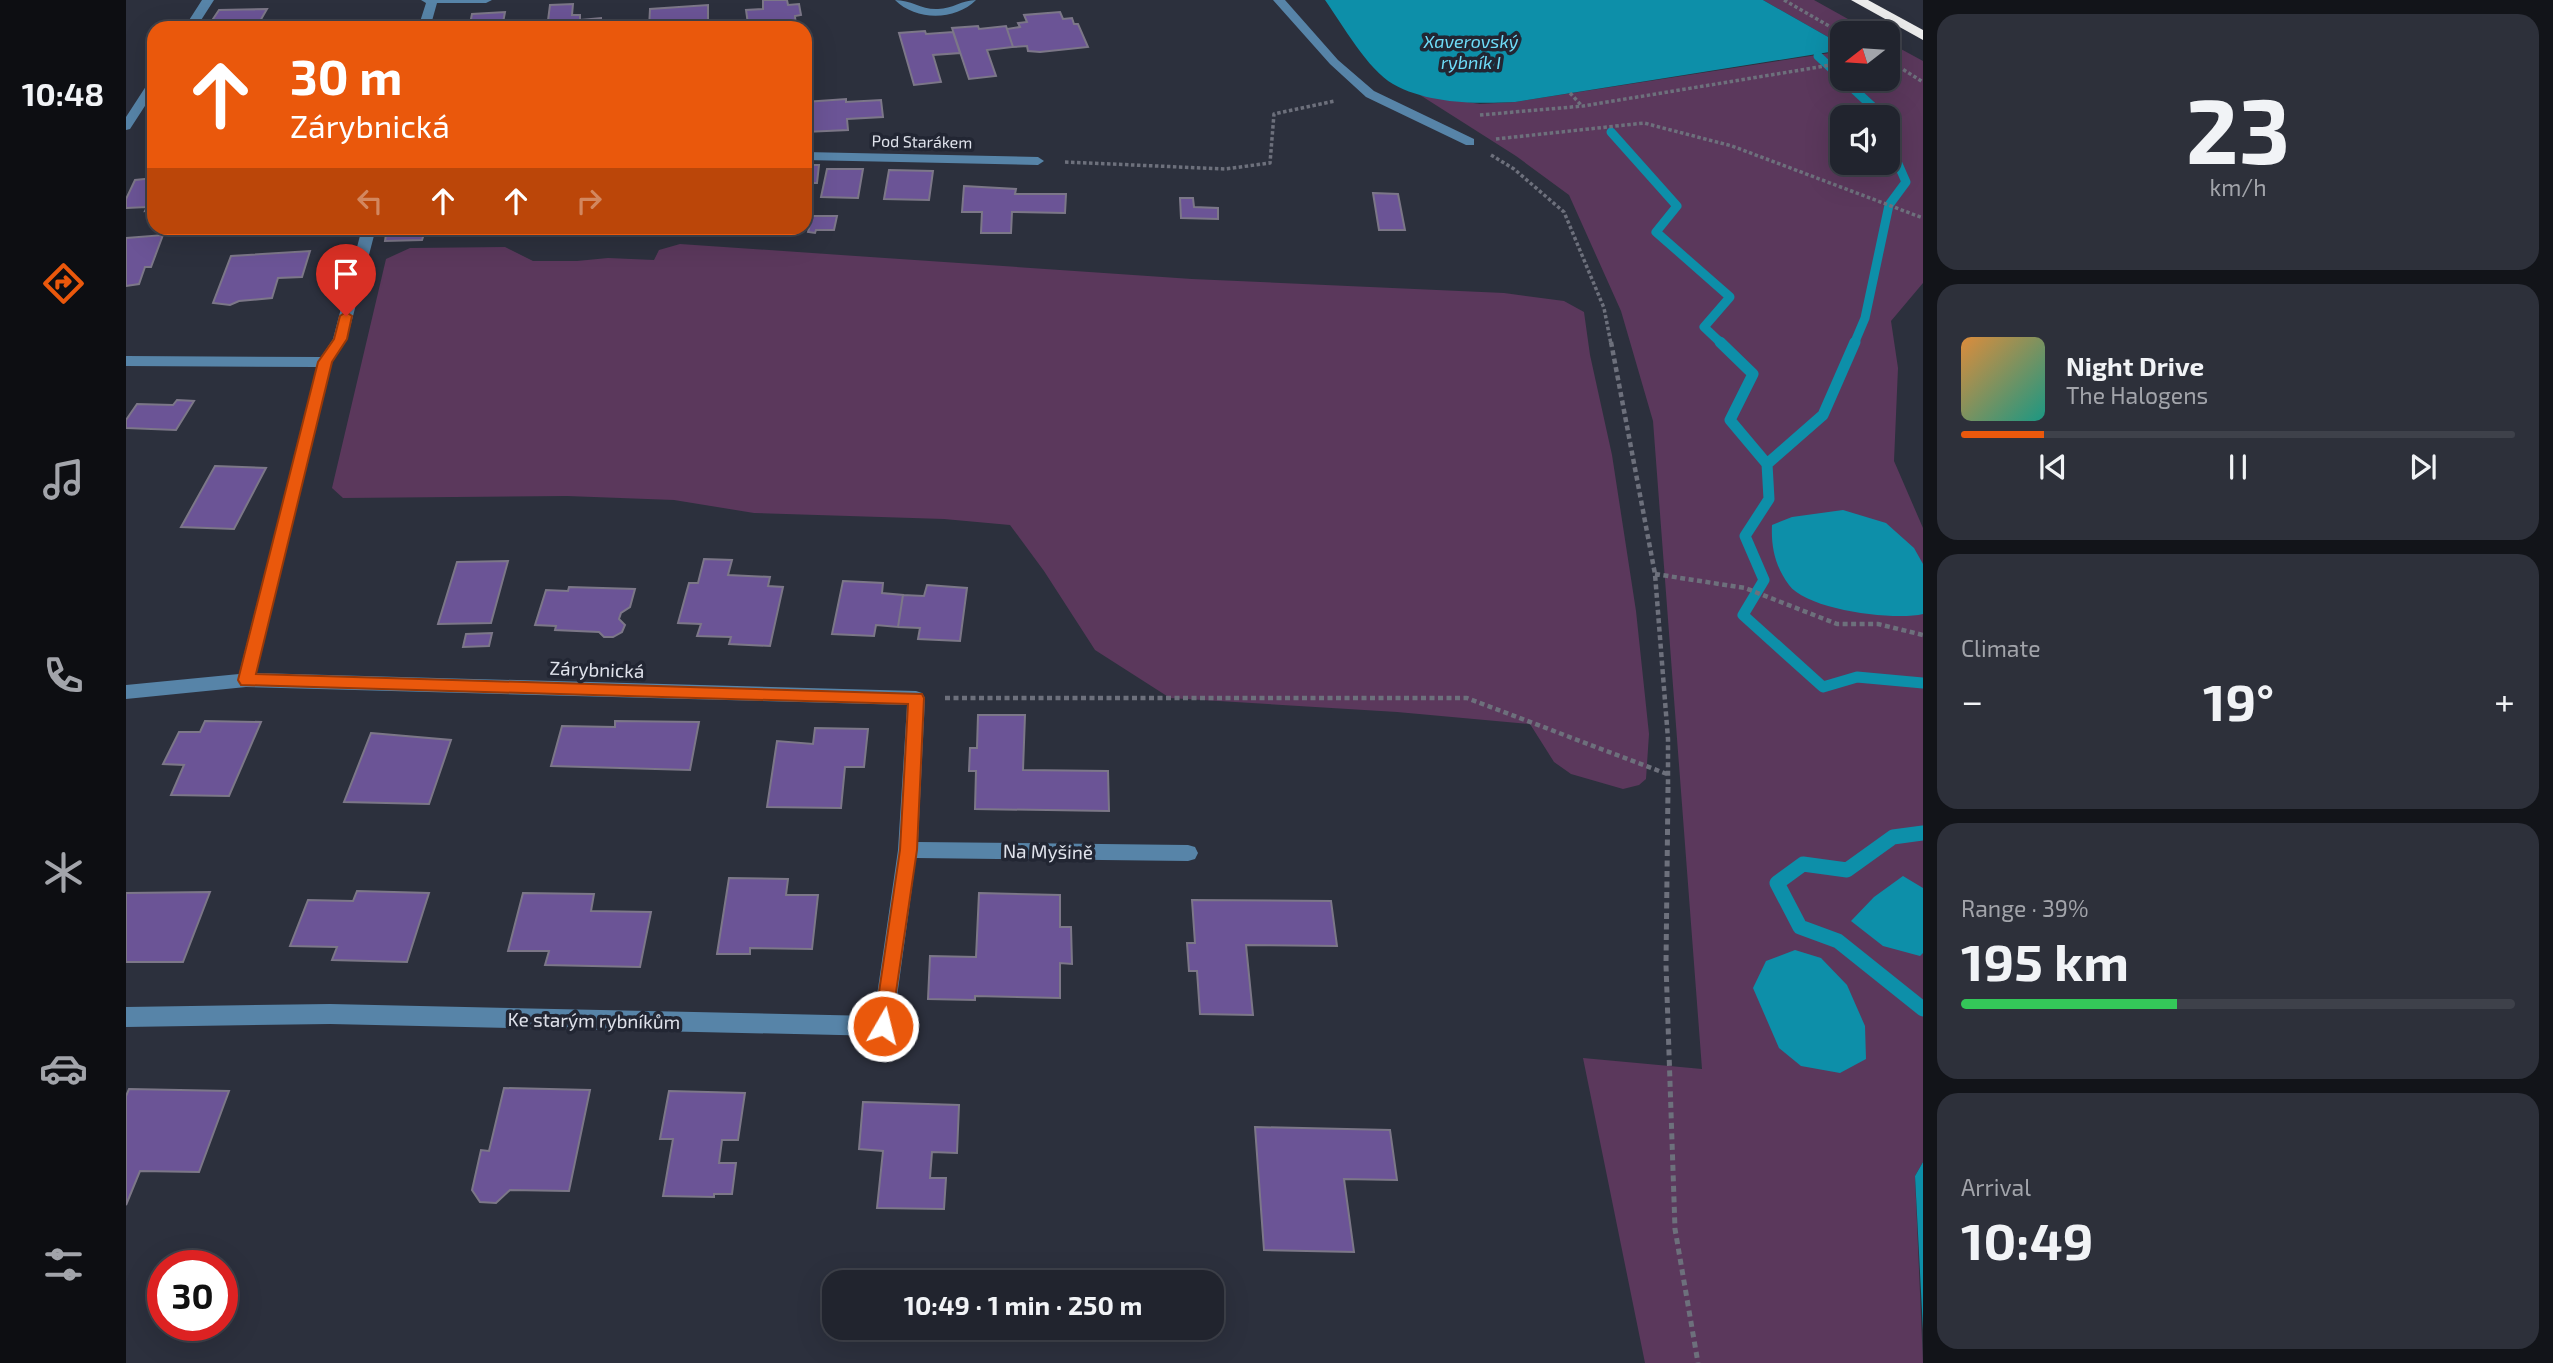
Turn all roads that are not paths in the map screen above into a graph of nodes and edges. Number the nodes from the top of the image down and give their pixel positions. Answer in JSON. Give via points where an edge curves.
{"nodes":[{"id":1,"x":208,"y":0,"type":"edge"},
{"id":2,"x":427,"y":0,"type":"edge"},
{"id":3,"x":486,"y":0,"type":"edge"},
{"id":4,"x":901,"y":0,"type":"edge"},
{"id":5,"x":970,"y":0,"type":"edge"},
{"id":6,"x":1279,"y":0,"type":"edge"},
{"id":7,"x":1858,"y":0,"type":"edge"},
{"id":8,"x":432,"y":1,"type":"edge"},
{"id":9,"x":194,"y":21,"type":"edge"},
{"id":10,"x":426,"y":21,"type":"edge"},
{"id":11,"x":1923,"y":36,"type":"edge"},
{"id":12,"x":147,"y":94,"type":"edge"},
{"id":13,"x":126,"y":126,"type":"edge"},
{"id":14,"x":1471,"y":142,"type":"road end"},
{"id":15,"x":812,"y":156,"type":"edge"},
{"id":16,"x":1038,"y":161,"type":"road end"},
{"id":17,"x":367,"y":235,"type":"edge"},
{"id":18,"x":126,"y":361,"type":"edge"},
{"id":19,"x":325,"y":362,"type":"junction"},
{"id":20,"x":246,"y":680,"type":"junction"},
{"id":21,"x":126,"y":692,"type":"edge"},
{"id":22,"x":908,"y":850,"type":"junction"},
{"id":23,"x":1188,"y":853,"type":"dead end"},
{"id":24,"x":126,"y":1017,"type":"edge"}],
"edges":[{"from":1,"to":9,"type":"street"},
{"from":2,"to":8,"type":"street"},
{"from":3,"to":8,"type":"street"},
{"from":4,"to":5,"type":"street","via":[[917,10],[940,12],[962,7]]},
{"from":6,"to":14,"type":"street","via":[[1334,62],[1370,94]]},
{"from":7,"to":11,"type":"highway"},
{"from":8,"to":10,"type":"street"},
{"from":12,"to":13,"type":"street"},
{"from":15,"to":16,"type":"street","name":"Pod Starákem"},
{"from":17,"to":19,"type":"street","via":[[340,339]]},
{"from":18,"to":19,"type":"street"},
{"from":19,"to":20,"type":"street"},
{"from":20,"to":21,"type":"street","name":"Zárybnická"},
{"from":20,"to":22,"type":"street","name":"Zárybnická","via":[[916,698]]},
{"from":22,"to":23,"type":"street","name":"Na Myšině"},
{"from":22,"to":24,"type":"street","name":"Ke starým rybníkům","via":[[883,1026],[330,1014]]}]}
